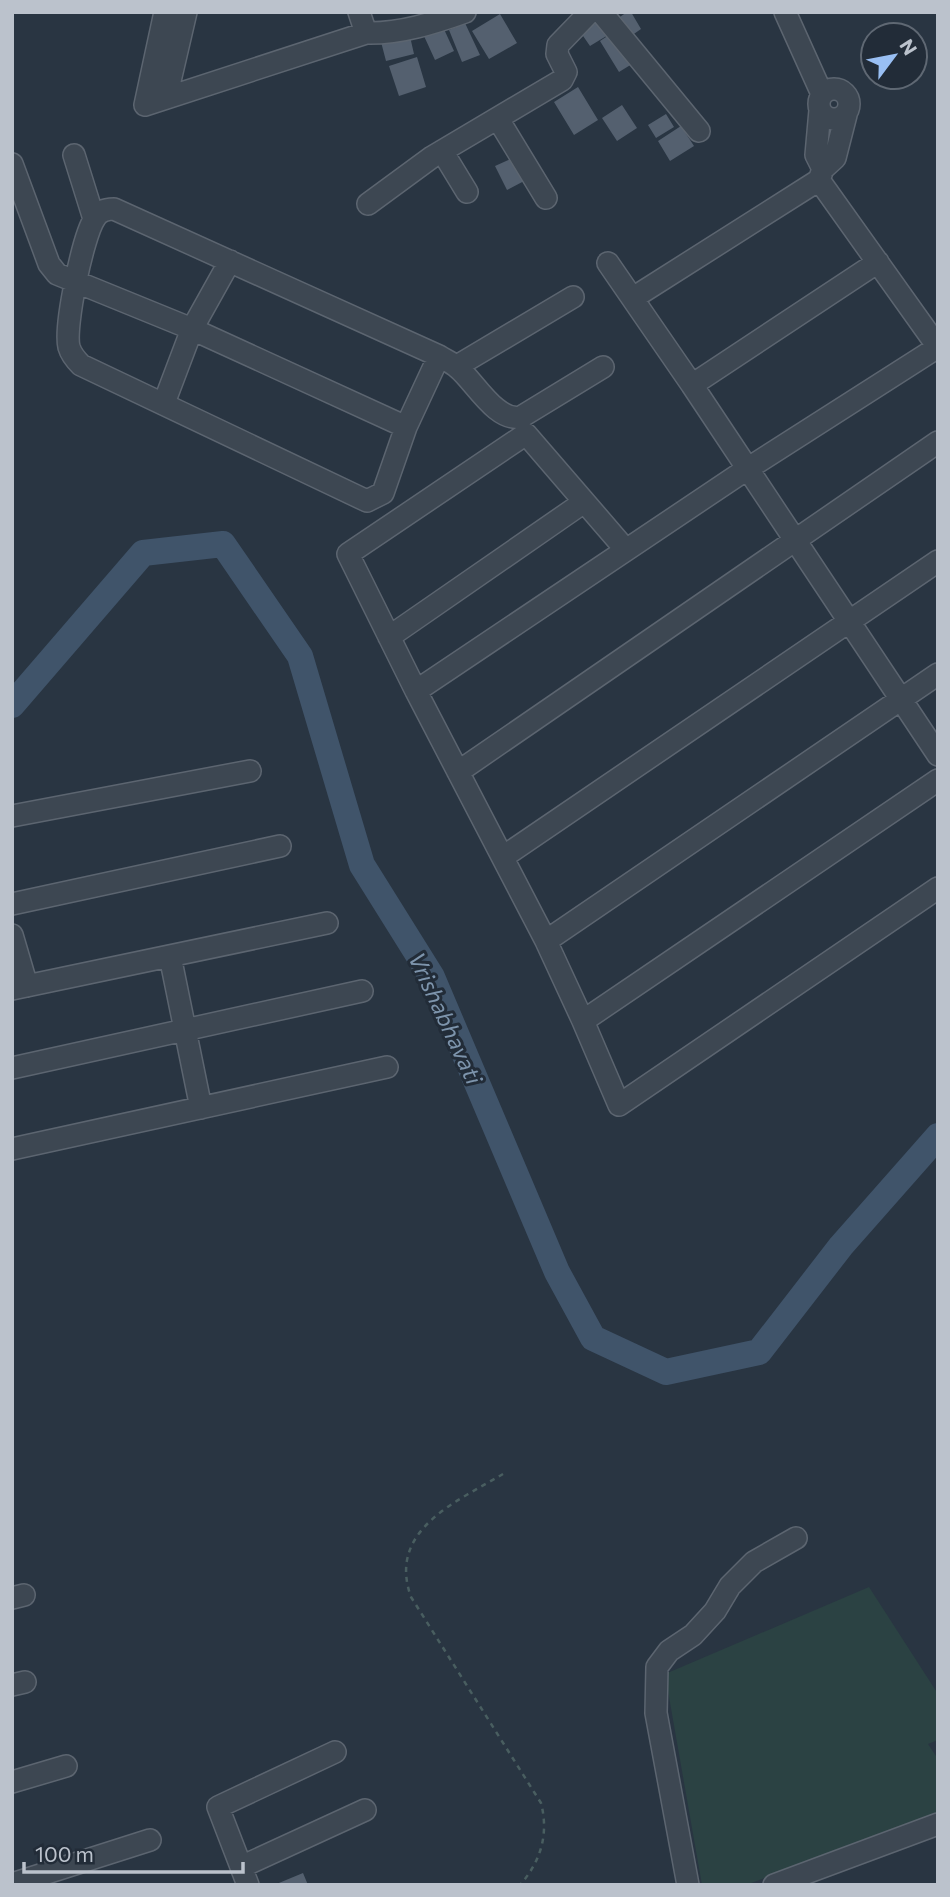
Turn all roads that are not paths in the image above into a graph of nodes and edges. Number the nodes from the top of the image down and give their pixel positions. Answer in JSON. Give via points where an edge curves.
{"nodes":[{"id":1,"x":165,"y":12,"type":"edge"},
{"id":2,"x":186,"y":12,"type":"edge"},
{"id":3,"x":359,"y":12,"type":"edge"},
{"id":4,"x":465,"y":12,"type":"edge"},
{"id":5,"x":590,"y":12,"type":"edge"},
{"id":6,"x":601,"y":12,"type":"edge"},
{"id":7,"x":785,"y":12,"type":"edge"},
{"id":8,"x":366,"y":33,"type":"junction"},
{"id":9,"x":166,"y":98,"type":"junction"},
{"id":10,"x":821,"y":102,"type":"junction"},
{"id":11,"x":498,"y":119,"type":"junction"},
{"id":12,"x":699,"y":131,"type":"dead end"},
{"id":13,"x":442,"y":151,"type":"junction"},
{"id":14,"x":74,"y":155,"type":"dead end"},
{"id":15,"x":14,"y":173,"type":"edge"},
{"id":16,"x":821,"y":174,"type":"junction"},
{"id":17,"x":467,"y":192,"type":"dead end"},
{"id":18,"x":545,"y":198,"type":"dead end"},
{"id":19,"x":368,"y":204,"type":"dead end"},
{"id":20,"x":94,"y":219,"type":"junction"},
{"id":21,"x":230,"y":261,"type":"junction"},
{"id":22,"x":878,"y":262,"type":"junction"},
{"id":23,"x":608,"y":263,"type":"dead end"},
{"id":24,"x":76,"y":281,"type":"junction"},
{"id":25,"x":573,"y":297,"type":"dead end"},
{"id":26,"x":632,"y":298,"type":"junction"},
{"id":27,"x":192,"y":329,"type":"junction"},
{"id":28,"x":938,"y":347,"type":"edge"},
{"id":29,"x":448,"y":361,"type":"junction"},
{"id":30,"x":603,"y":367,"type":"dead end"},
{"id":31,"x":692,"y":385,"type":"junction"},
{"id":32,"x":164,"y":403,"type":"junction"},
{"id":33,"x":406,"y":427,"type":"junction"},
{"id":34,"x":938,"y":442,"type":"edge"},
{"id":35,"x":747,"y":469,"type":"junction"},
{"id":36,"x":584,"y":502,"type":"junction"},
{"id":37,"x":795,"y":543,"type":"junction"},
{"id":38,"x":626,"y":550,"type":"junction"},
{"id":39,"x":938,"y":561,"type":"edge"},
{"id":40,"x":850,"y":621,"type":"junction"},
{"id":41,"x":389,"y":638,"type":"junction"},
{"id":42,"x":938,"y":674,"type":"edge"},
{"id":43,"x":416,"y":691,"type":"junction"},
{"id":44,"x":900,"y":699,"type":"junction"},
{"id":45,"x":938,"y":755,"type":"edge"},
{"id":46,"x":250,"y":771,"type":"dead end"},
{"id":47,"x":458,"y":772,"type":"junction"},
{"id":48,"x":938,"y":780,"type":"edge"},
{"id":49,"x":12,"y":816,"type":"edge"},
{"id":50,"x":280,"y":846,"type":"dead end"},
{"id":51,"x":503,"y":857,"type":"junction"},
{"id":52,"x":938,"y":888,"type":"edge"},
{"id":53,"x":12,"y":904,"type":"edge"},
{"id":54,"x":327,"y":923,"type":"dead end"},
{"id":55,"x":12,"y":935,"type":"edge"},
{"id":56,"x":546,"y":941,"type":"junction"},
{"id":57,"x":170,"y":956,"type":"junction"},
{"id":58,"x":20,"y":988,"type":"edge"},
{"id":59,"x":362,"y":991,"type":"dead end"},
{"id":60,"x":583,"y":1021,"type":"junction"},
{"id":61,"x":185,"y":1030,"type":"junction"},
{"id":62,"x":387,"y":1067,"type":"dead end"},
{"id":63,"x":12,"y":1068,"type":"edge"},
{"id":64,"x":201,"y":1108,"type":"junction"},
{"id":65,"x":12,"y":1149,"type":"edge"},
{"id":66,"x":796,"y":1538,"type":"dead end"},
{"id":67,"x":335,"y":1752,"type":"dead end"},
{"id":68,"x":66,"y":1766,"type":"dead end"},
{"id":69,"x":12,"y":1782,"type":"edge"},
{"id":70,"x":365,"y":1810,"type":"dead end"},
{"id":71,"x":938,"y":1824,"type":"edge"},
{"id":72,"x":150,"y":1839,"type":"dead end"},
{"id":73,"x":245,"y":1876,"type":"edge"},
{"id":74,"x":12,"y":1884,"type":"edge"},
{"id":75,"x":688,"y":1885,"type":"edge"},
{"id":76,"x":775,"y":1885,"type":"edge"}],
"edges":[{"from":1,"to":9,"type":"street","via":[[145,105]]},
{"from":2,"to":9,"type":"street"},
{"from":3,"to":8,"type":"street"},
{"from":4,"to":8,"type":"street","via":[[433,23]]},
{"from":5,"to":11,"type":"street","via":[[558,45],[557,54],[566,72],[562,80]]},
{"from":6,"to":12,"type":"street"},
{"from":7,"to":10,"type":"street"},
{"from":8,"to":9,"type":"street"},
{"from":10,"to":16,"type":"street","via":[[816,155]]},
{"from":10,"to":16,"type":"street","via":[[831,89],[845,93],[850,106],[835,158]]},
{"from":11,"to":13,"type":"street"},
{"from":11,"to":18,"type":"street"},
{"from":13,"to":17,"type":"street"},
{"from":13,"to":19,"type":"street"},
{"from":14,"to":20,"type":"street"},
{"from":15,"to":24,"type":"street","via":[[49,264],[57,274]]},
{"from":16,"to":22,"type":"street"},
{"from":16,"to":26,"type":"street"},
{"from":20,"to":21,"type":"street","via":[[107,209],[120,210]]},
{"from":20,"to":24,"type":"street"},
{"from":21,"to":27,"type":"street"},
{"from":21,"to":29,"type":"street"},
{"from":22,"to":28,"type":"street"},
{"from":22,"to":31,"type":"street"},
{"from":23,"to":26,"type":"street"},
{"from":24,"to":27,"type":"street"},
{"from":24,"to":32,"type":"street","via":[[68,333],[76,361]]},
{"from":25,"to":29,"type":"street"},
{"from":26,"to":31,"type":"street"},
{"from":27,"to":32,"type":"street"},
{"from":27,"to":33,"type":"street"},
{"from":28,"to":35,"type":"street"},
{"from":29,"to":30,"type":"street","via":[[499,411],[516,418]]},
{"from":29,"to":33,"type":"street"},
{"from":31,"to":35,"type":"street"},
{"from":32,"to":33,"type":"street","via":[[367,501],[383,493]]},
{"from":34,"to":37,"type":"street"},
{"from":35,"to":37,"type":"street"},
{"from":35,"to":38,"type":"street"},
{"from":36,"to":38,"type":"street"},
{"from":36,"to":41,"type":"street"},
{"from":36,"to":41,"type":"street","via":[[526,434],[348,554]]},
{"from":37,"to":40,"type":"street"},
{"from":37,"to":47,"type":"street"},
{"from":38,"to":43,"type":"street"},
{"from":39,"to":40,"type":"street"},
{"from":40,"to":44,"type":"street"},
{"from":40,"to":51,"type":"street"},
{"from":41,"to":43,"type":"street"},
{"from":42,"to":44,"type":"street"},
{"from":43,"to":47,"type":"street"},
{"from":44,"to":45,"type":"street"},
{"from":44,"to":56,"type":"street"},
{"from":46,"to":49,"type":"street"},
{"from":47,"to":51,"type":"street"},
{"from":48,"to":60,"type":"street"},
{"from":50,"to":53,"type":"street"},
{"from":51,"to":56,"type":"street"},
{"from":52,"to":60,"type":"street","via":[[619,1105]]},
{"from":54,"to":57,"type":"street"},
{"from":55,"to":58,"type":"street"},
{"from":56,"to":60,"type":"street"},
{"from":57,"to":58,"type":"street"},
{"from":57,"to":61,"type":"street"},
{"from":59,"to":61,"type":"street"},
{"from":61,"to":63,"type":"street"},
{"from":61,"to":64,"type":"street"},
{"from":62,"to":64,"type":"street"},
{"from":64,"to":65,"type":"street"},
{"from":66,"to":75,"type":"street","via":[[754,1562],[693,1635],[669,1651],[657,1667],[656,1713]]},
{"from":67,"to":73,"type":"street","via":[[218,1807]]},
{"from":68,"to":69,"type":"street"},
{"from":70,"to":73,"type":"street"},
{"from":71,"to":76,"type":"street"},
{"from":72,"to":74,"type":"street"}]}
